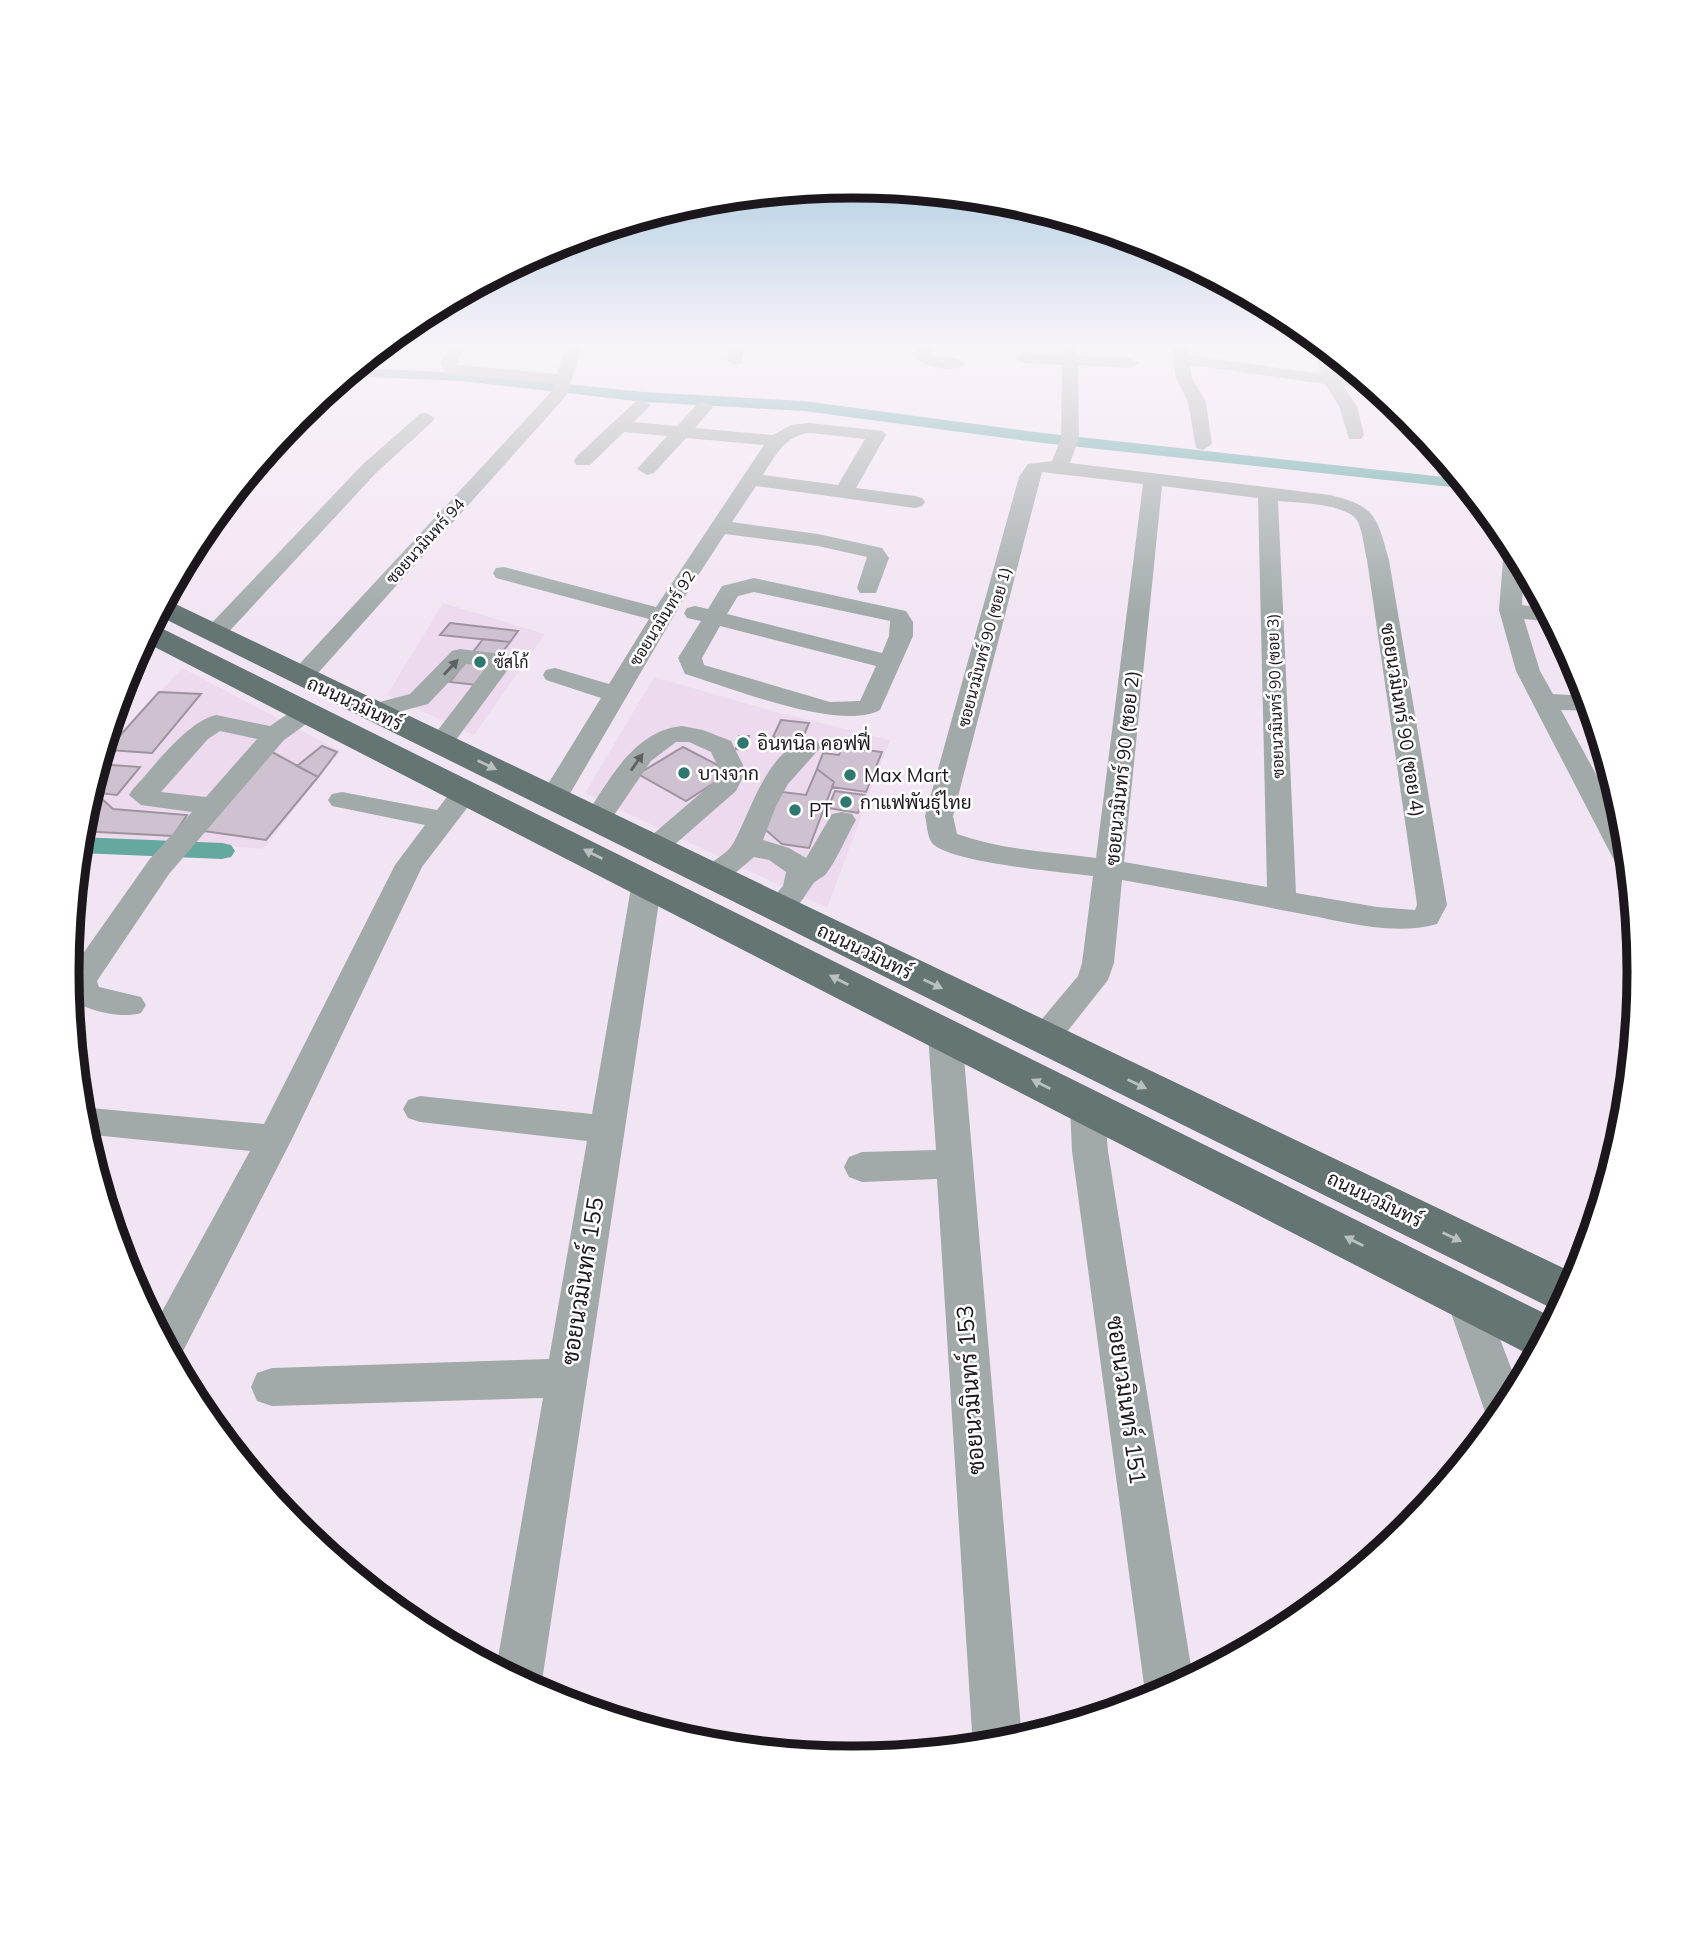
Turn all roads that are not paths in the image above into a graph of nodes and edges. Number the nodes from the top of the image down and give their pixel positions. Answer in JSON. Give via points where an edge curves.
{"nodes":[{"id":1,"x":407,"y":435,"type":"edge"},
{"id":2,"x":519,"y":435,"type":"edge"},
{"id":3,"x":610,"y":435,"type":"edge"},
{"id":4,"x":681,"y":435,"type":"edge"},
{"id":5,"x":701,"y":435,"type":"edge"},
{"id":6,"x":790,"y":435,"type":"edge"},
{"id":7,"x":875,"y":435,"type":"edge"},
{"id":8,"x":1069,"y":435,"type":"edge"},
{"id":9,"x":1202,"y":435,"type":"edge"},
{"id":10,"x":780,"y":438,"type":"junction"},
{"id":11,"x":1203,"y":444,"type":"dead end"},
{"id":12,"x":583,"y":461,"type":"dead end"},
{"id":13,"x":1059,"y":467,"type":"junction"},
{"id":14,"x":647,"y":469,"type":"dead end"},
{"id":15,"x":750,"y":479,"type":"junction"},
{"id":16,"x":1153,"y":479,"type":"junction"},
{"id":17,"x":844,"y":492,"type":"junction"},
{"id":18,"x":1268,"y":492,"type":"junction"},
{"id":19,"x":915,"y":502,"type":"dead end"},
{"id":20,"x":719,"y":527,"type":"junction"},
{"id":21,"x":1513,"y":568,"type":"edge"},
{"id":22,"x":504,"y":573,"type":"dead end"},
{"id":23,"x":868,"y":588,"type":"dead end"},
{"id":24,"x":170,"y":610,"type":"edge"},
{"id":25,"x":1510,"y":610,"type":"junction"},
{"id":26,"x":665,"y":612,"type":"junction"},
{"id":27,"x":1540,"y":614,"type":"edge"},
{"id":28,"x":714,"y":616,"type":"junction"},
{"id":29,"x":215,"y":633,"type":"junction"},
{"id":30,"x":156,"y":636,"type":"edge"},
{"id":31,"x":890,"y":662,"type":"junction"},
{"id":32,"x":555,"y":675,"type":"dead end"},
{"id":33,"x":427,"y":692,"type":"junction"},
{"id":34,"x":615,"y":694,"type":"junction"},
{"id":35,"x":293,"y":695,"type":"junction"},
{"id":36,"x":1542,"y":701,"type":"junction"},
{"id":37,"x":1579,"y":703,"type":"edge"},
{"id":38,"x":467,"y":710,"type":"junction"},
{"id":39,"x":373,"y":711,"type":"junction"},
{"id":40,"x":275,"y":735,"type":"junction"},
{"id":41,"x":441,"y":743,"type":"junction"},
{"id":42,"x":808,"y":747,"type":"dead end"},
{"id":43,"x":554,"y":797,"type":"junction"},
{"id":44,"x":342,"y":800,"type":"dead end"},
{"id":45,"x":1608,"y":801,"type":"edge"},
{"id":46,"x":213,"y":806,"type":"junction"},
{"id":47,"x":455,"y":806,"type":"junction"},
{"id":48,"x":598,"y":818,"type":"junction"},
{"id":49,"x":842,"y":820,"type":"dead end"},
{"id":50,"x":746,"y":849,"type":"junction"},
{"id":51,"x":651,"y":864,"type":"junction"},
{"id":52,"x":1111,"y":869,"type":"junction"},
{"id":53,"x":713,"y":875,"type":"junction"},
{"id":54,"x":801,"y":878,"type":"junction"},
{"id":55,"x":1282,"y":901,"type":"junction"},
{"id":56,"x":778,"y":908,"type":"junction"},
{"id":57,"x":130,"y":1005,"type":"dead end"},
{"id":58,"x":945,"y":1034,"type":"junction"},
{"id":59,"x":1044,"y":1038,"type":"junction"},
{"id":60,"x":1087,"y":1107,"type":"junction"},
{"id":61,"x":421,"y":1109,"type":"dead end"},
{"id":62,"x":95,"y":1127,"type":"edge"},
{"id":63,"x":607,"y":1129,"type":"junction"},
{"id":64,"x":274,"y":1139,"type":"junction"},
{"id":65,"x":953,"y":1164,"type":"junction"},
{"id":66,"x":862,"y":1167,"type":"dead end"},
{"id":67,"x":1560,"y":1289,"type":"edge"},
{"id":68,"x":1466,"y":1298,"type":"junction"},
{"id":69,"x":1538,"y":1334,"type":"edge"},
{"id":70,"x":170,"y":1336,"type":"edge"},
{"id":71,"x":566,"y":1378,"type":"junction"},
{"id":72,"x":272,"y":1387,"type":"dead end"},
{"id":73,"x":1501,"y":1398,"type":"edge"},
{"id":74,"x":519,"y":1671,"type":"edge"},
{"id":75,"x":1168,"y":1680,"type":"edge"},
{"id":76,"x":996,"y":1734,"type":"edge"}],
"edges":[{"from":1,"to":29,"type":"street","via":[[370,468]]},
{"from":2,"to":35,"type":"street","name":"ซอยนวมินทร์ 94"},
{"from":3,"to":12,"type":"street"},
{"from":4,"to":14,"type":"street"},
{"from":5,"to":10,"type":"street"},
{"from":6,"to":10,"type":"street"},
{"from":7,"to":17,"type":"street"},
{"from":8,"to":13,"type":"street"},
{"from":9,"to":11,"type":"street"},
{"from":10,"to":15,"type":"street","name":"ซอยนวมินทร์ 92"},
{"from":13,"to":16,"type":"street"},
{"from":13,"to":52,"type":"street","name":"ซอยนวมินทร์ 90 (ซอย 1)","via":[[1035,468],[1029,477],[939,817],[944,839],[965,848]]},
{"from":15,"to":17,"type":"street"},
{"from":15,"to":20,"type":"street","name":"ซอยนวมินทร์ 92"},
{"from":16,"to":18,"type":"street"},
{"from":16,"to":52,"type":"street","name":"ซอยนวมินทร์ 90 (ซอย 2)"},
{"from":17,"to":19,"type":"street"},
{"from":18,"to":55,"type":"street","name":"ซอยนวมินทร์ 90 (ซอย 3)"},
{"from":18,"to":55,"type":"street","name":"ซอยนวมินทร์ 90 (ซอย 4)","via":[[1360,508],[1366,515],[1378,560],[1432,905],[1426,917],[1413,920]]},
{"from":20,"to":23,"type":"street","via":[[875,552],[878,558]]},
{"from":20,"to":26,"type":"street","name":"ซอยนวมินทร์ 92"},
{"from":21,"to":25,"type":"street"},
{"from":22,"to":26,"type":"street"},
{"from":24,"to":29,"type":"main road","name":"ถนนนวมินทร์"},
{"from":25,"to":27,"type":"street"},
{"from":25,"to":36,"type":"street"},
{"from":26,"to":28,"type":"street"},
{"from":26,"to":34,"type":"street","name":"ซอยนวมินทร์ 92"},
{"from":28,"to":31,"type":"street"},
{"from":28,"to":31,"type":"street","via":[[730,591],[754,585],[883,612],[902,622]]},
{"from":28,"to":31,"type":"street","via":[[690,658],[693,669],[829,709],[862,710],[871,705]]},
{"from":29,"to":35,"type":"main road","name":"ถนนนวมินทร์"},
{"from":30,"to":35,"type":"main road","name":"ถนนนวมินทร์"},
{"from":32,"to":34,"type":"street"},
{"from":33,"to":38,"type":"street"},
{"from":33,"to":38,"type":"street","one_way":true,"via":[[460,656],[503,660]]},
{"from":33,"to":39,"type":"street","via":[[419,699]]},
{"from":34,"to":43,"type":"street","name":"ซอยนวมินทร์ 92"},
{"from":35,"to":39,"type":"main road","name":"ถนนนวมินทร์"},
{"from":35,"to":40,"type":"street","name":"ซอยนวมินทร์ 94"},
{"from":35,"to":47,"type":"main road","name":"ถนนนวมินทร์"},
{"from":36,"to":37,"type":"street"},
{"from":36,"to":45,"type":"street"},
{"from":38,"to":41,"type":"street"},
{"from":39,"to":41,"type":"main road","name":"ถนนนวมินทร์"},
{"from":40,"to":46,"type":"street","name":"ซอยนวมินทร์ 94"},
{"from":40,"to":46,"type":"street","via":[[216,723],[199,734],[143,795]]},
{"from":41,"to":43,"type":"main road","name":"ถนนนวมินทร์","one_way":true},
{"from":42,"to":50,"type":"street","via":[[774,783]]},
{"from":43,"to":48,"type":"main road","name":"ถนนนวมินทร์"},
{"from":44,"to":47,"type":"street"},
{"from":46,"to":57,"type":"street","name":"ซอยนวมินทร์ 94","via":[[159,867],[81,980],[81,990],[89,996]]},
{"from":51,"to":47,"type":"main road","name":"ถนนนวมินทร์","one_way":true},
{"from":47,"to":64,"type":"street","via":[[409,865]]},
{"from":48,"to":51,"type":"main road","name":"ถนนนวมินทร์"},
{"from":48,"to":51,"type":"street","one_way":true,"via":[[646,749],[658,739],[692,734],[722,747],[733,771],[726,785]]},
{"from":49,"to":54,"type":"street","via":[[814,869]]},
{"from":50,"to":53,"type":"street"},
{"from":50,"to":54,"type":"street","via":[[788,857]]},
{"from":51,"to":53,"type":"main road","name":"ถนนนวมินทร์"},
{"from":58,"to":51,"type":"main road","name":"ถนนนวมินทร์","one_way":true},
{"from":51,"to":63,"type":"street","name":"ซอยนวมินทร์ 155"},
{"from":52,"to":55,"type":"street"},
{"from":52,"to":59,"type":"street","name":"ซอยนวมินทร์ 90 (ซอย 2)","via":[[1092,980]]},
{"from":53,"to":56,"type":"main road","name":"ถนนนวมินทร์"},
{"from":54,"to":56,"type":"street","via":[[796,892]]},
{"from":56,"to":59,"type":"main road","name":"ถนนนวมินทร์","one_way":true},
{"from":60,"to":58,"type":"main road","name":"ถนนนวมินทร์","one_way":true},
{"from":58,"to":65,"type":"street","name":"ซอยนวมินทร์ 153"},
{"from":59,"to":67,"type":"main road","name":"ถนนนวมินทร์","one_way":true},
{"from":68,"to":60,"type":"main road","name":"ถนนนวมินทร์","one_way":true},
{"from":60,"to":75,"type":"street","name":"ซอยนวมินทร์ 151"},
{"from":61,"to":63,"type":"street"},
{"from":62,"to":64,"type":"street"},
{"from":63,"to":71,"type":"street","name":"ซอยนวมินทร์ 155"},
{"from":64,"to":70,"type":"street"},
{"from":65,"to":66,"type":"street"},
{"from":65,"to":76,"type":"street","name":"ซอยนวมินทร์ 153"},
{"from":68,"to":69,"type":"main road","name":"ถนนนวมินทร์"},
{"from":68,"to":73,"type":"street"},
{"from":71,"to":72,"type":"street"},
{"from":71,"to":74,"type":"street","name":"ซอยนวมินทร์ 155"}]}
